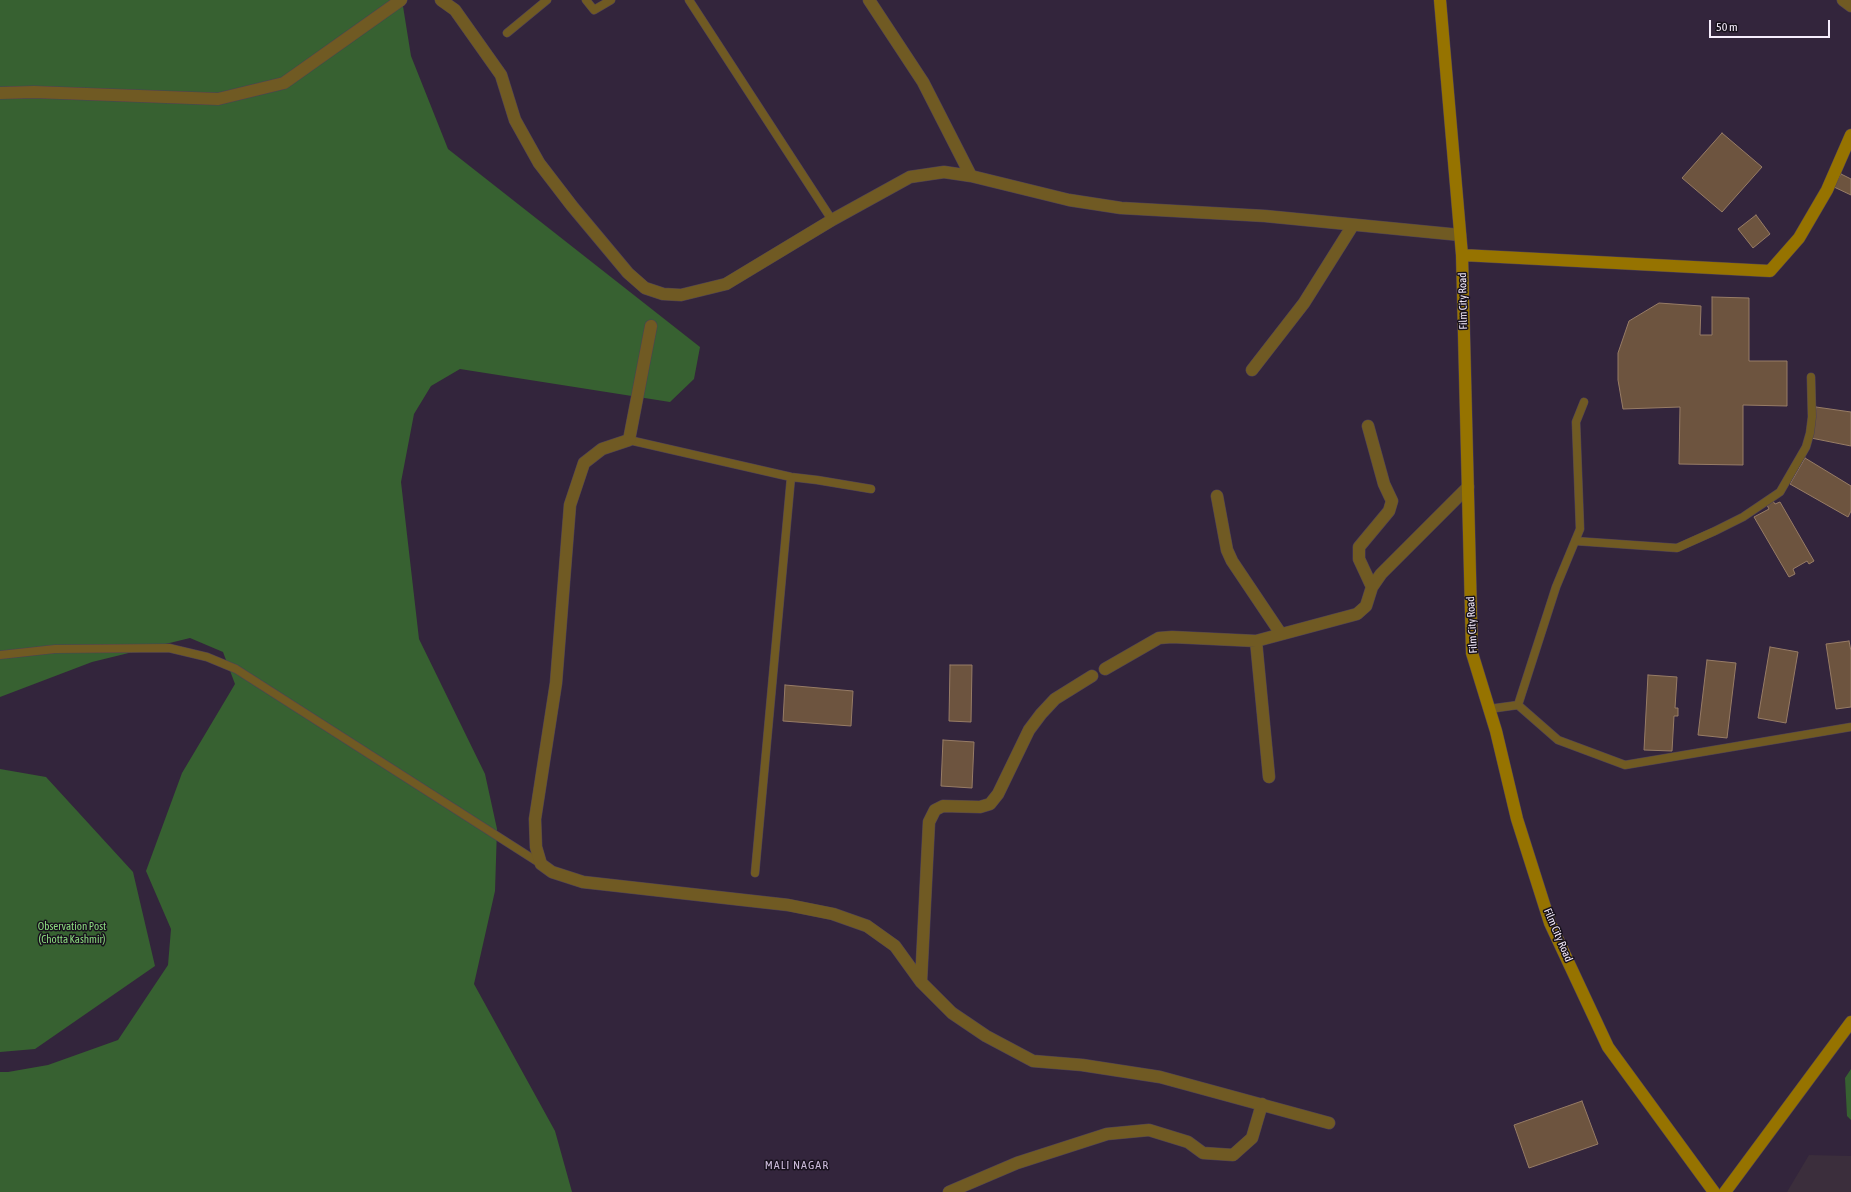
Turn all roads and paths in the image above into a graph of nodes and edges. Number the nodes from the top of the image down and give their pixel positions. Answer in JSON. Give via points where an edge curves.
{"nodes":[{"id":1,"x":401,"y":0,"type":"edge"},
{"id":2,"x":441,"y":0,"type":"edge"},
{"id":3,"x":547,"y":0,"type":"edge"},
{"id":4,"x":586,"y":0,"type":"edge"},
{"id":5,"x":611,"y":0,"type":"edge"},
{"id":6,"x":689,"y":0,"type":"edge"},
{"id":7,"x":869,"y":0,"type":"edge"},
{"id":8,"x":1440,"y":0,"type":"edge"},
{"id":9,"x":1843,"y":0,"type":"edge"},
{"id":10,"x":1851,"y":6,"type":"edge"},
{"id":11,"x":507,"y":33,"type":"dead end"},
{"id":12,"x":0,"y":93,"type":"edge"},
{"id":13,"x":1851,"y":135,"type":"edge"},
{"id":14,"x":971,"y":176,"type":"junction"},
{"id":15,"x":832,"y":220,"type":"junction"},
{"id":16,"x":1353,"y":225,"type":"junction"},
{"id":17,"x":1460,"y":235,"type":"junction"},
{"id":18,"x":1462,"y":255,"type":"junction"},
{"id":19,"x":651,"y":326,"type":"dead end"},
{"id":20,"x":1252,"y":370,"type":"dead end"},
{"id":21,"x":1811,"y":377,"type":"dead end"},
{"id":22,"x":1584,"y":402,"type":"dead end"},
{"id":23,"x":1368,"y":426,"type":"dead end"},
{"id":24,"x":629,"y":440,"type":"junction"},
{"id":25,"x":791,"y":477,"type":"junction"},
{"id":26,"x":1468,"y":487,"type":"junction"},
{"id":27,"x":871,"y":489,"type":"dead end"},
{"id":28,"x":1217,"y":496,"type":"dead end"},
{"id":29,"x":1575,"y":540,"type":"junction"},
{"id":30,"x":1372,"y":587,"type":"junction"},
{"id":31,"x":1281,"y":634,"type":"junction"},
{"id":32,"x":1256,"y":641,"type":"junction"},
{"id":33,"x":0,"y":655,"type":"edge"},
{"id":34,"x":1105,"y":669,"type":"dead end"},
{"id":35,"x":1092,"y":676,"type":"dead end"},
{"id":36,"x":1518,"y":705,"type":"junction"},
{"id":37,"x":1489,"y":709,"type":"junction"},
{"id":38,"x":1851,"y":727,"type":"edge"},
{"id":39,"x":1268,"y":777,"type":"dead end"},
{"id":40,"x":541,"y":864,"type":"junction"},
{"id":41,"x":755,"y":873,"type":"dead end"},
{"id":42,"x":921,"y":982,"type":"junction"},
{"id":43,"x":1851,"y":1022,"type":"edge"},
{"id":44,"x":1262,"y":1104,"type":"junction"},
{"id":45,"x":1329,"y":1123,"type":"dead end"},
{"id":46,"x":949,"y":1192,"type":"edge"},
{"id":47,"x":1714,"y":1192,"type":"edge"},
{"id":48,"x":1725,"y":1192,"type":"edge"}],
"edges":[{"from":1,"to":12,"type":"street","via":[[284,83],[218,99]]},
{"from":2,"to":15,"type":"street","via":[[455,10],[501,74],[515,120],[539,163],[628,273],[645,288],[663,294],[681,295],[726,284]]},
{"from":3,"to":11,"type":"lane"},
{"from":4,"to":5,"type":"lane","via":[[594,10]]},
{"from":6,"to":15,"type":"lane"},
{"from":7,"to":14,"type":"street","via":[[923,82]]},
{"from":8,"to":17,"type":"street","name":"Film City Road"},
{"from":9,"to":10,"type":"street"},
{"from":13,"to":18,"type":"street","via":[[1827,190],[1799,238],[1770,271]]},
{"from":14,"to":15,"type":"street","via":[[944,172],[910,177]]},
{"from":14,"to":16,"type":"street","via":[[1069,200],[1121,208],[1265,216]]},
{"from":16,"to":17,"type":"street"},
{"from":16,"to":20,"type":"street","via":[[1304,303]]},
{"from":17,"to":18,"type":"street","name":"Film City Road"},
{"from":18,"to":26,"type":"street","name":"Film City Road"},
{"from":19,"to":24,"type":"street"},
{"from":21,"to":29,"type":"lane","via":[[1810,433],[1806,447],[1780,492],[1743,517],[1677,548]]},
{"from":22,"to":29,"type":"lane","via":[[1576,422],[1580,530]]},
{"from":23,"to":30,"type":"street","via":[[1384,484],[1392,501],[1390,511],[1360,547],[1359,559]]},
{"from":24,"to":25,"type":"lane"},
{"from":24,"to":40,"type":"street","via":[[602,449],[584,463],[570,505],[556,683],[535,819],[536,847]]},
{"from":25,"to":27,"type":"lane"},
{"from":25,"to":41,"type":"lane"},
{"from":26,"to":30,"type":"street","via":[[1381,574]]},
{"from":26,"to":37,"type":"street","name":"Film City Road","via":[[1472,653]]},
{"from":28,"to":31,"type":"street","via":[[1227,550],[1232,561]]},
{"from":29,"to":36,"type":"lane","via":[[1556,587]]},
{"from":30,"to":31,"type":"street","via":[[1366,606],[1357,614]]},
{"from":31,"to":32,"type":"street"},
{"from":32,"to":34,"type":"street","via":[[1159,638]]},
{"from":32,"to":39,"type":"street"},
{"from":33,"to":40,"type":"lane","via":[[55,649],[169,648],[207,657],[236,669]]},
{"from":35,"to":42,"type":"street","via":[[1055,700],[1041,714],[1029,730],[998,794],[990,804],[980,807],[943,806],[935,810],[930,822]]},
{"from":36,"to":37,"type":"lane"},
{"from":36,"to":38,"type":"lane","via":[[1558,740],[1625,765]]},
{"from":37,"to":47,"type":"street","name":"Film City Road","via":[[1517,819],[1550,923],[1608,1047]]},
{"from":40,"to":42,"type":"street","via":[[552,872],[582,882],[788,905],[833,914],[867,926],[895,946]]},
{"from":42,"to":44,"type":"street","via":[[952,1013],[986,1036],[1033,1061],[1082,1065],[1160,1078]]},
{"from":43,"to":48,"type":"street"},
{"from":44,"to":45,"type":"street"},
{"from":44,"to":46,"type":"street","via":[[1252,1138],[1233,1155],[1203,1153],[1188,1142],[1149,1130],[1107,1134],[1016,1163]]}]}
